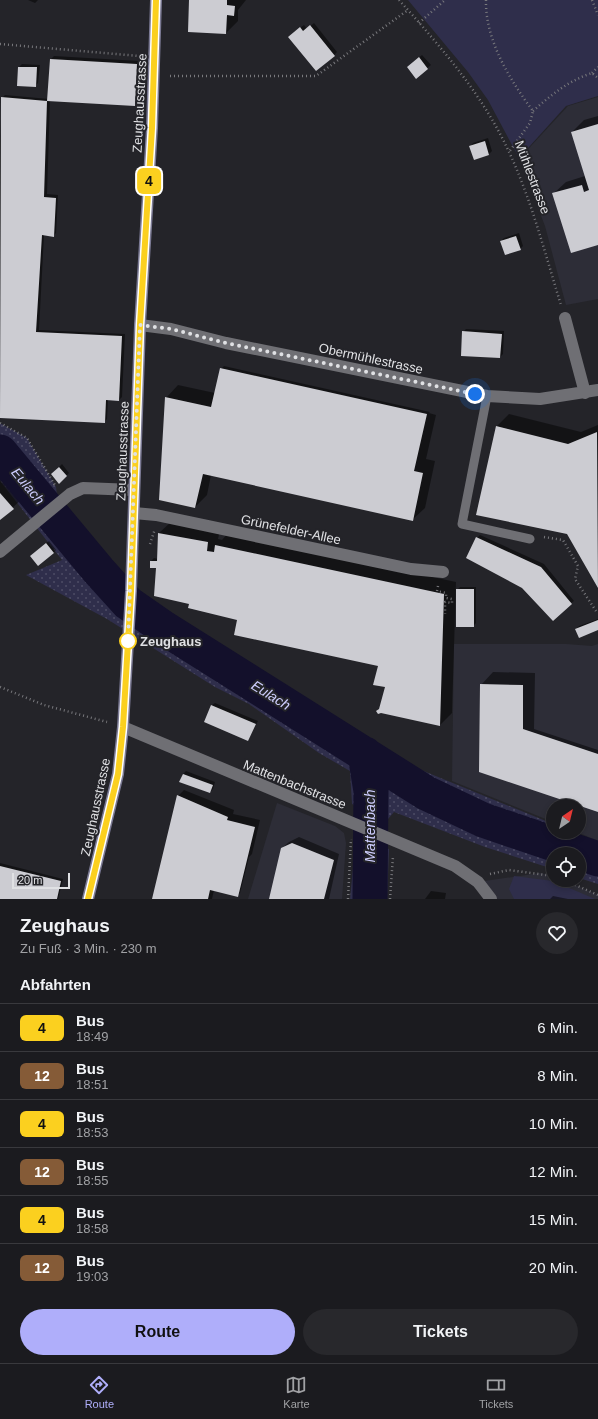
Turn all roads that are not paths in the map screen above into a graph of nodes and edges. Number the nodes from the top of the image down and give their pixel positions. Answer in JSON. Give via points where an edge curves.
{"nodes":[{"id":1,"x":156,"y":0,"type":"edge"},
{"id":2,"x":565,"y":318,"type":"road end"},
{"id":3,"x":140,"y":325,"type":"junction"},
{"id":4,"x":598,"y":390,"type":"edge"},
{"id":5,"x":585,"y":392,"type":"junction"},
{"id":6,"x":487,"y":396,"type":"junction"},
{"id":7,"x":134,"y":490,"type":"junction"},
{"id":8,"x":134,"y":513,"type":"junction"},
{"id":9,"x":530,"y":539,"type":"road end"},
{"id":10,"x":0,"y":552,"type":"edge"},
{"id":11,"x":443,"y":572,"type":"dead end"},
{"id":12,"x":123,"y":727,"type":"junction"},
{"id":13,"x":88,"y":899,"type":"edge"},
{"id":14,"x":491,"y":899,"type":"edge"}],
"edges":[{"from":1,"to":3,"type":"street","name":"Zeughausstrasse","via":[[152,128]]},
{"from":2,"to":5,"type":"street"},
{"from":3,"to":6,"type":"street","name":"Obermühlestrasse","via":[[171,329],[226,343]]},
{"from":3,"to":7,"type":"street","name":"Zeughausstrasse"},
{"from":4,"to":5,"type":"street","name":"Obermühlestrasse"},
{"from":5,"to":6,"type":"street","name":"Obermühlestrasse","via":[[540,399]]},
{"from":6,"to":9,"type":"lane","via":[[462,524]]},
{"from":7,"to":8,"type":"street","name":"Zeughausstrasse"},
{"from":7,"to":10,"type":"street","via":[[83,488],[70,494]]},
{"from":8,"to":11,"type":"street","name":"Grünefelder-Allee","via":[[156,515],[411,569]]},
{"from":8,"to":12,"type":"street","name":"Zeughausstrasse"},
{"from":12,"to":13,"type":"street","name":"Zeughausstrasse","via":[[118,774]]},
{"from":12,"to":14,"type":"street","name":"Mattenbachstrasse","via":[[455,866],[478,882]]}]}
